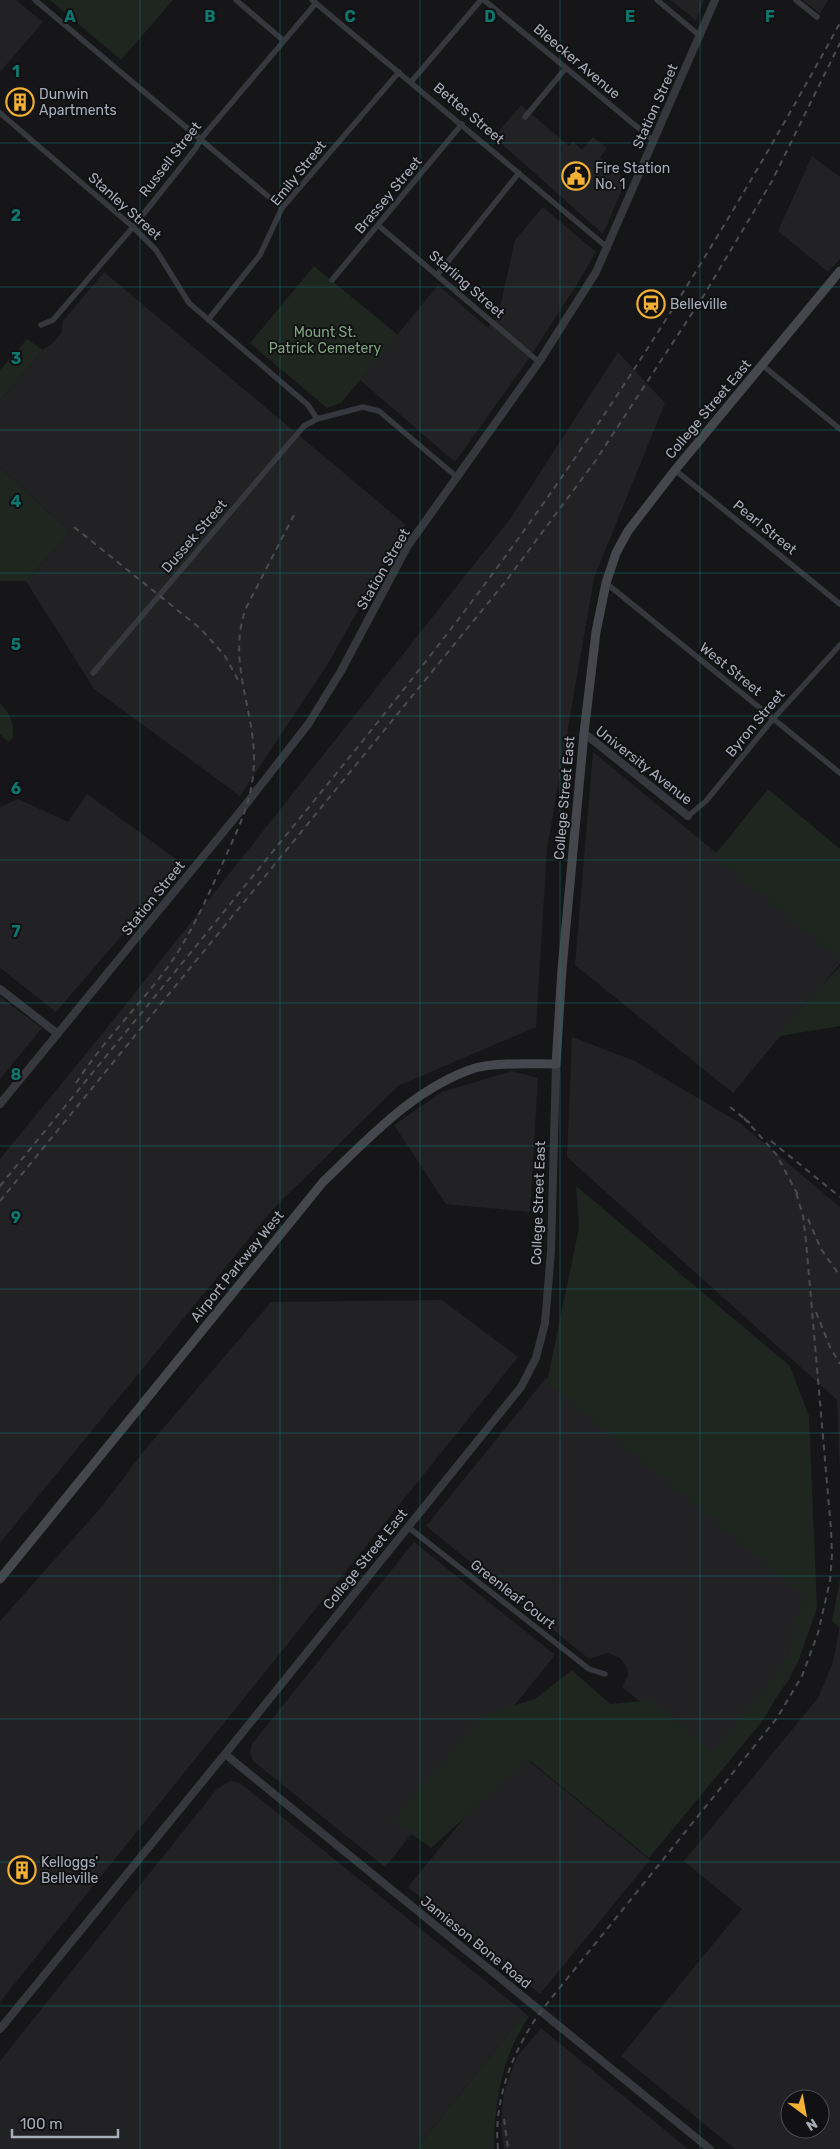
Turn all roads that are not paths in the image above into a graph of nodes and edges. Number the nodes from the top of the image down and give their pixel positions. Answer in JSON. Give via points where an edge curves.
{"nodes":[{"id":1,"x":35,"y":0,"type":"edge"},
{"id":2,"x":236,"y":0,"type":"edge"},
{"id":3,"x":483,"y":0,"type":"edge"},
{"id":4,"x":657,"y":0,"type":"edge"},
{"id":5,"x":715,"y":0,"type":"edge"},
{"id":6,"x":796,"y":0,"type":"edge"},
{"id":7,"x":314,"y":2,"type":"edge"},
{"id":8,"x":817,"y":17,"type":"dead end"},
{"id":9,"x":700,"y":36,"type":"junction"},
{"id":10,"x":284,"y":41,"type":"junction"},
{"id":11,"x":566,"y":68,"type":"junction"},
{"id":12,"x":399,"y":72,"type":"junction"},
{"id":13,"x":411,"y":82,"type":"junction"},
{"id":14,"x":0,"y":113,"type":"edge"},
{"id":15,"x":525,"y":117,"type":"dead end"},
{"id":16,"x":462,"y":124,"type":"junction"},
{"id":17,"x":200,"y":140,"type":"junction"},
{"id":18,"x":654,"y":141,"type":"junction"},
{"id":19,"x":519,"y":173,"type":"junction"},
{"id":20,"x":282,"y":208,"type":"junction"},
{"id":21,"x":133,"y":226,"type":"junction"},
{"id":22,"x":379,"y":226,"type":"junction"},
{"id":23,"x":608,"y":248,"type":"junction"},
{"id":24,"x":840,"y":271,"type":"edge"},
{"id":25,"x":437,"y":275,"type":"junction"},
{"id":26,"x":332,"y":280,"type":"dead end"},
{"id":27,"x":208,"y":320,"type":"junction"},
{"id":28,"x":41,"y":325,"type":"dead end"},
{"id":29,"x":539,"y":362,"type":"junction"},
{"id":30,"x":762,"y":365,"type":"junction"},
{"id":31,"x":317,"y":419,"type":"junction"},
{"id":32,"x":840,"y":429,"type":"edge"},
{"id":33,"x":675,"y":470,"type":"junction"},
{"id":34,"x":458,"y":478,"type":"junction"},
{"id":35,"x":606,"y":583,"type":"junction"},
{"id":36,"x":840,"y":604,"type":"edge"},
{"id":37,"x":840,"y":645,"type":"edge"},
{"id":38,"x":93,"y":673,"type":"dead end"},
{"id":39,"x":773,"y":719,"type":"junction"},
{"id":40,"x":584,"y":733,"type":"junction"},
{"id":41,"x":840,"y":773,"type":"edge"},
{"id":42,"x":688,"y":816,"type":"joint"},
{"id":43,"x":0,"y":989,"type":"edge"},
{"id":44,"x":58,"y":1034,"type":"junction"},
{"id":45,"x":556,"y":1064,"type":"junction"},
{"id":46,"x":0,"y":1104,"type":"edge"},
{"id":47,"x":408,"y":1527,"type":"junction"},
{"id":48,"x":0,"y":1579,"type":"edge"},
{"id":49,"x":605,"y":1674,"type":"dead end"},
{"id":50,"x":225,"y":1754,"type":"junction"},
{"id":51,"x":0,"y":2029,"type":"edge"},
{"id":52,"x":710,"y":2149,"type":"edge"}],
"edges":[{"from":1,"to":17,"type":"street"},
{"from":2,"to":10,"type":"street"},
{"from":3,"to":11,"type":"street","name":"Bleecker Avenue"},
{"from":3,"to":13,"type":"street"},
{"from":4,"to":9,"type":"street"},
{"from":5,"to":9,"type":"street","name":"Station Street"},
{"from":6,"to":8,"type":"street"},
{"from":7,"to":10,"type":"street","name":"Russell Street"},
{"from":7,"to":12,"type":"street","name":"Bettes Street"},
{"from":9,"to":18,"type":"street","name":"Station Street"},
{"from":10,"to":17,"type":"street","name":"Russell Street"},
{"from":11,"to":15,"type":"street"},
{"from":11,"to":18,"type":"street","name":"Bleecker Avenue"},
{"from":12,"to":13,"type":"street","name":"Bettes Street"},
{"from":12,"to":20,"type":"street","name":"Emily Street"},
{"from":13,"to":16,"type":"street","name":"Bettes Street"},
{"from":14,"to":21,"type":"street","name":"Stanley Street"},
{"from":16,"to":19,"type":"street","name":"Bettes Street"},
{"from":16,"to":22,"type":"street","name":"Brassey Street"},
{"from":17,"to":20,"type":"street"},
{"from":17,"to":21,"type":"street","name":"Russell Street"},
{"from":18,"to":23,"type":"street","name":"Station Street"},
{"from":19,"to":23,"type":"street","name":"Bettes Street"},
{"from":19,"to":25,"type":"street"},
{"from":20,"to":27,"type":"street","name":"Emily Street","via":[[260,255]]},
{"from":21,"to":27,"type":"street","name":"Stanley Street","via":[[156,250],[190,303]]},
{"from":21,"to":28,"type":"street","name":"Russell Street","via":[[53,320]]},
{"from":22,"to":25,"type":"street","name":"Starling Street"},
{"from":22,"to":26,"type":"street","name":"Brassey Street"},
{"from":23,"to":29,"type":"street","name":"Station Street","via":[[582,297]]},
{"from":24,"to":30,"type":"main road","name":"College Street East"},
{"from":25,"to":29,"type":"street","name":"Starling Street"},
{"from":27,"to":31,"type":"street","name":"Stanley Street","via":[[308,405]]},
{"from":29,"to":34,"type":"street","name":"Station Street"},
{"from":30,"to":32,"type":"street"},
{"from":30,"to":33,"type":"main road","name":"College Street East"},
{"from":31,"to":34,"type":"street","via":[[363,408],[379,411]]},
{"from":31,"to":38,"type":"street","name":"Dussek Street","via":[[304,426]]},
{"from":33,"to":35,"type":"main road","name":"College Street East","via":[[628,531]]},
{"from":33,"to":36,"type":"street","name":"Pearl Street"},
{"from":34,"to":44,"type":"street","name":"Station Street","via":[[407,547],[309,723]]},
{"from":35,"to":39,"type":"street","name":"West Street"},
{"from":35,"to":40,"type":"main road","name":"College Street East","via":[[596,632]]},
{"from":37,"to":39,"type":"street","name":"Byron Street"},
{"from":39,"to":41,"type":"street","name":"West Street"},
{"from":39,"to":42,"type":"street","name":"Byron Street","via":[[706,802]]},
{"from":40,"to":42,"type":"street","name":"University Avenue"},
{"from":40,"to":45,"type":"main road","name":"College Street East"},
{"from":43,"to":44,"type":"street"},
{"from":44,"to":46,"type":"street","name":"Station Street"},
{"from":45,"to":47,"type":"street","name":"College Street East","via":[[551,1251],[545,1323],[536,1358],[500,1414]]},
{"from":45,"to":48,"type":"main road","name":"Airport Parkway West","via":[[478,1068],[449,1079],[378,1129],[323,1182]]},
{"from":47,"to":49,"type":"street","name":"Greenleaf Court","via":[[589,1669]]},
{"from":47,"to":50,"type":"street","name":"College Street East"},
{"from":50,"to":51,"type":"street","name":"College Street East"},
{"from":50,"to":52,"type":"street","name":"Jamieson Bone Road"}]}
